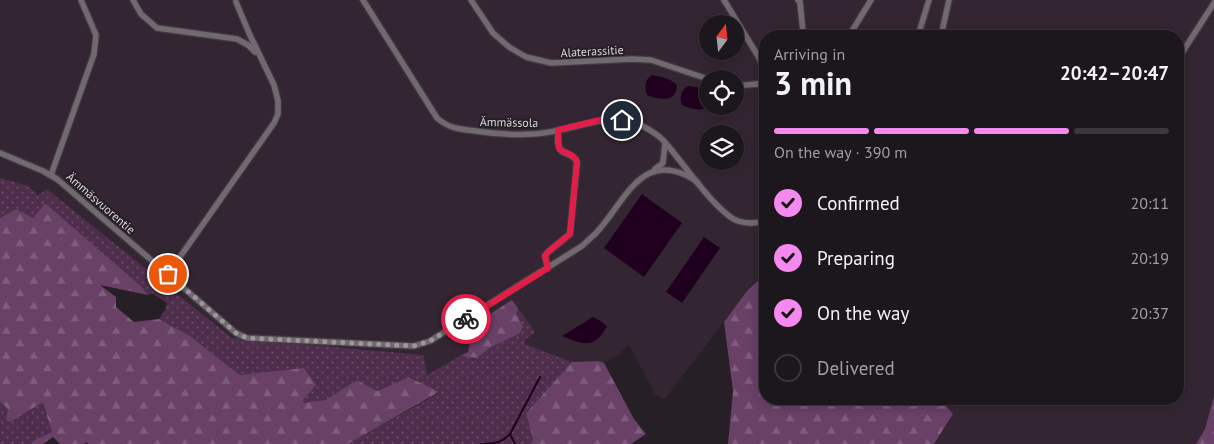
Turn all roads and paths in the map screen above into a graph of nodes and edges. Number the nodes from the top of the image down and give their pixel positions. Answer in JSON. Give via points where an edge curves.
{"nodes":[{"id":1,"x":81,"y":0,"type":"edge"},
{"id":2,"x":133,"y":0,"type":"edge"},
{"id":3,"x":364,"y":0,"type":"edge"},
{"id":4,"x":470,"y":0,"type":"edge"},
{"id":5,"x":724,"y":0,"type":"edge"},
{"id":6,"x":798,"y":0,"type":"edge"},
{"id":7,"x":871,"y":0,"type":"edge"},
{"id":8,"x":929,"y":0,"type":"edge"},
{"id":9,"x":949,"y":0,"type":"edge"},
{"id":10,"x":236,"y":2,"type":"dead end"},
{"id":11,"x":1214,"y":3,"type":"edge"},
{"id":12,"x":803,"y":30,"type":"edge"},
{"id":13,"x":853,"y":30,"type":"edge"},
{"id":14,"x":920,"y":30,"type":"edge"},
{"id":15,"x":942,"y":30,"type":"edge"},
{"id":16,"x":1184,"y":50,"type":"edge"},
{"id":17,"x":260,"y":57,"type":"junction"},
{"id":18,"x":759,"y":58,"type":"edge"},
{"id":19,"x":699,"y":76,"type":"edge"},
{"id":20,"x":759,"y":84,"type":"edge"},
{"id":21,"x":744,"y":85,"type":"edge"},
{"id":22,"x":558,"y":130,"type":"junction"},
{"id":23,"x":665,"y":142,"type":"junction"},
{"id":24,"x":0,"y":153,"type":"edge"},
{"id":25,"x":652,"y":172,"type":"junction"},
{"id":26,"x":51,"y":175,"type":"junction"},
{"id":27,"x":697,"y":182,"type":"junction"},
{"id":28,"x":759,"y":222,"type":"edge"},
{"id":29,"x":548,"y":268,"type":"junction"},
{"id":30,"x":168,"y":274,"type":"junction"}],
"edges":[{"from":1,"to":26,"type":"street","via":[[96,35],[94,54]]},
{"from":2,"to":17,"type":"street","via":[[140,14],[156,28],[237,39],[248,44]]},
{"from":3,"to":22,"type":"street","name":"Ämmässola","via":[[437,118],[446,126],[484,133],[533,134]]},
{"from":4,"to":19,"type":"street","name":"Alaterassitie","via":[[493,32],[526,57],[551,63],[651,60]]},
{"from":5,"to":18,"type":"street"},
{"from":6,"to":12,"type":"street"},
{"from":7,"to":13,"type":"street"},
{"from":8,"to":14,"type":"street"},
{"from":9,"to":15,"type":"street"},
{"from":10,"to":17,"type":"street"},
{"from":11,"to":16,"type":"street"},
{"from":17,"to":30,"type":"street","via":[[278,101],[274,124]]},
{"from":20,"to":21,"type":"street"},
{"from":22,"to":23,"type":"street","name":"Ämmässola","via":[[600,120],[622,120],[643,126]]},
{"from":22,"to":29,"type":"street","via":[[559,148],[577,162],[570,234],[545,256]]},
{"from":23,"to":25,"type":"street","name":"Ämmäsvuorentie","via":[[663,163]]},
{"from":23,"to":27,"type":"street","name":"Ämmässola"},
{"from":24,"to":26,"type":"street","name":"Ämmäsvuorentie"},
{"from":25,"to":27,"type":"street","via":[[678,172]]},
{"from":25,"to":29,"type":"street","name":"Ämmäsvuorentie","via":[[636,184],[582,246]]},
{"from":26,"to":30,"type":"street","name":"Ämmäsvuorentie"},
{"from":27,"to":28,"type":"street","name":"Ämmässola","via":[[723,212],[737,220]]},
{"from":29,"to":30,"type":"street","name":"Ämmäsvuorentie","via":[[430,341],[414,346],[247,338],[236,333]]}]}
